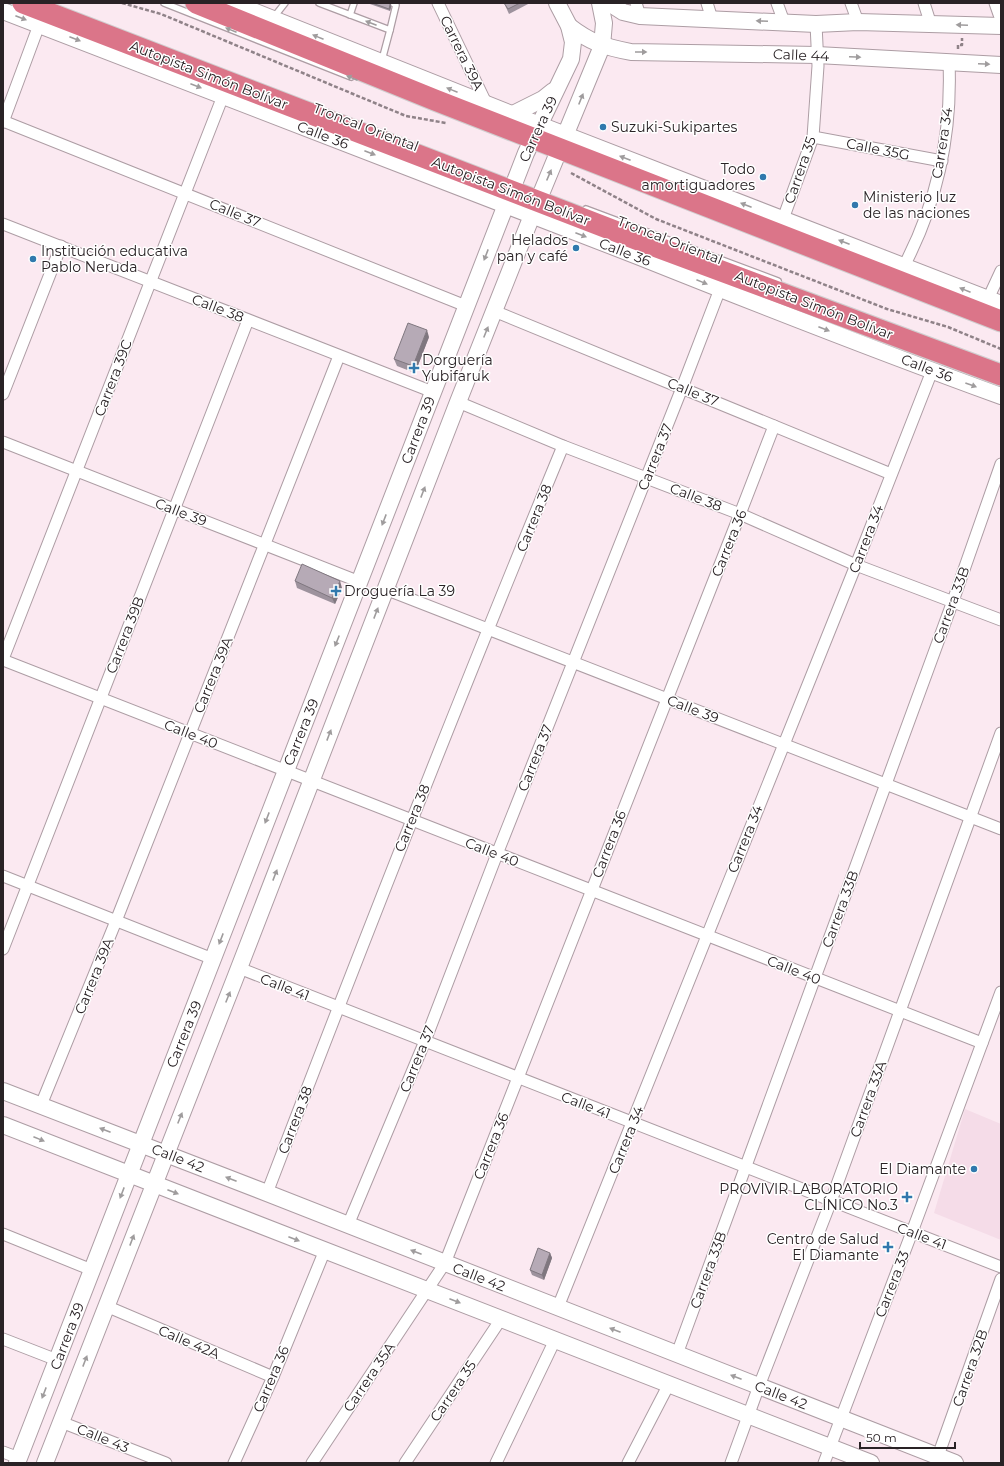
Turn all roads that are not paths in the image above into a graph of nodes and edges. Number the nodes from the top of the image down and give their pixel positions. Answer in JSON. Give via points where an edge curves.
{"nodes":[{"id":1,"x":23,"y":3,"type":"edge"},
{"id":2,"x":164,"y":3,"type":"edge"},
{"id":3,"x":196,"y":3,"type":"edge"},
{"id":4,"x":233,"y":3,"type":"edge"},
{"id":5,"x":285,"y":3,"type":"edge"},
{"id":6,"x":319,"y":3,"type":"edge"},
{"id":7,"x":354,"y":3,"type":"edge"},
{"id":8,"x":438,"y":3,"type":"edge"},
{"id":9,"x":557,"y":3,"type":"edge"},
{"id":10,"x":600,"y":3,"type":"edge"},
{"id":11,"x":610,"y":3,"type":"edge"},
{"id":12,"x":707,"y":3,"type":"edge"},
{"id":13,"x":777,"y":3,"type":"edge"},
{"id":14,"x":851,"y":3,"type":"edge"},
{"id":15,"x":924,"y":3,"type":"edge"},
{"id":16,"x":996,"y":3,"type":"edge"},
{"id":17,"x":394,"y":4,"type":"dead end"},
{"id":18,"x":638,"y":10,"type":"edge"},
{"id":19,"x":3,"y":11,"type":"edge"},
{"id":20,"x":350,"y":15,"type":"junction"},
{"id":21,"x":41,"y":18,"type":"junction"},
{"id":22,"x":271,"y":19,"type":"junction"},
{"id":23,"x":712,"y":19,"type":"junction"},
{"id":24,"x":1001,"y":20,"type":"edge"},
{"id":25,"x":784,"y":22,"type":"junction"},
{"id":26,"x":858,"y":22,"type":"junction"},
{"id":27,"x":816,"y":24,"type":"junction"},
{"id":28,"x":931,"y":24,"type":"junction"},
{"id":29,"x":569,"y":26,"type":"junction"},
{"id":30,"x":1001,"y":26,"type":"edge"},
{"id":31,"x":390,"y":30,"type":"junction"},
{"id":32,"x":602,"y":46,"type":"junction"},
{"id":33,"x":817,"y":55,"type":"junction"},
{"id":34,"x":382,"y":63,"type":"junction"},
{"id":35,"x":953,"y":63,"type":"junction"},
{"id":36,"x":1001,"y":65,"type":"edge"},
{"id":37,"x":360,"y":81,"type":"dead end"},
{"id":38,"x":558,"y":88,"type":"junction"},
{"id":39,"x":223,"y":96,"type":"junction"},
{"id":40,"x":488,"y":112,"type":"junction"},
{"id":41,"x":514,"y":115,"type":"junction"},
{"id":42,"x":3,"y":121,"type":"edge"},
{"id":43,"x":813,"y":137,"type":"junction"},
{"id":44,"x":532,"y":141,"type":"junction"},
{"id":45,"x":558,"y":154,"type":"junction"},
{"id":46,"x":942,"y":161,"type":"junction"},
{"id":47,"x":415,"y":162,"type":"junction"},
{"id":48,"x":512,"y":189,"type":"junction"},
{"id":49,"x":185,"y":193,"type":"junction"},
{"id":50,"x":539,"y":199,"type":"junction"},
{"id":51,"x":584,"y":208,"type":"dead end"},
{"id":52,"x":783,"y":219,"type":"junction"},
{"id":53,"x":3,"y":224,"type":"edge"},
{"id":54,"x":61,"y":246,"type":"junction"},
{"id":55,"x":643,"y":250,"type":"junction"},
{"id":56,"x":904,"y":266,"type":"junction"},
{"id":57,"x":1001,"y":272,"type":"edge"},
{"id":58,"x":150,"y":282,"type":"junction"},
{"id":59,"x":781,"y":282,"type":"dead end"},
{"id":60,"x":720,"y":289,"type":"junction"},
{"id":61,"x":995,"y":302,"type":"edge"},
{"id":62,"x":466,"y":306,"type":"junction"},
{"id":63,"x":494,"y":311,"type":"junction"},
{"id":64,"x":248,"y":320,"type":"junction"},
{"id":65,"x":1001,"y":321,"type":"edge"},
{"id":66,"x":339,"y":356,"type":"junction"},
{"id":67,"x":932,"y":370,"type":"junction"},
{"id":68,"x":1001,"y":375,"type":"edge"},
{"id":69,"x":682,"y":388,"type":"junction"},
{"id":70,"x":433,"y":392,"type":"junction"},
{"id":71,"x":3,"y":394,"type":"edge"},
{"id":72,"x":1001,"y":396,"type":"edge"},
{"id":73,"x":458,"y":402,"type":"junction"},
{"id":74,"x":774,"y":426,"type":"junction"},
{"id":75,"x":3,"y":442,"type":"edge"},
{"id":76,"x":563,"y":446,"type":"junction"},
{"id":77,"x":1001,"y":464,"type":"edge"},
{"id":78,"x":76,"y":471,"type":"junction"},
{"id":79,"x":892,"y":474,"type":"junction"},
{"id":80,"x":646,"y":478,"type":"junction"},
{"id":81,"x":174,"y":510,"type":"junction"},
{"id":82,"x":740,"y":514,"type":"junction"},
{"id":83,"x":264,"y":545,"type":"junction"},
{"id":84,"x":856,"y":565,"type":"junction"},
{"id":85,"x":360,"y":582,"type":"junction"},
{"id":86,"x":385,"y":589,"type":"junction"},
{"id":87,"x":953,"y":601,"type":"junction"},
{"id":88,"x":1001,"y":620,"type":"edge"},
{"id":89,"x":488,"y":629,"type":"junction"},
{"id":90,"x":3,"y":660,"type":"edge"},
{"id":91,"x":573,"y":662,"type":"junction"},
{"id":92,"x":100,"y":698,"type":"junction"},
{"id":93,"x":666,"y":699,"type":"junction"},
{"id":94,"x":189,"y":733,"type":"junction"},
{"id":95,"x":1001,"y":733,"type":"edge"},
{"id":96,"x":783,"y":744,"type":"junction"},
{"id":97,"x":285,"y":771,"type":"junction"},
{"id":98,"x":311,"y":781,"type":"junction"},
{"id":99,"x":886,"y":784,"type":"junction"},
{"id":100,"x":970,"y":817,"type":"junction"},
{"id":101,"x":411,"y":820,"type":"junction"},
{"id":102,"x":1001,"y":829,"type":"edge"},
{"id":103,"x":497,"y":854,"type":"junction"},
{"id":104,"x":3,"y":876,"type":"edge"},
{"id":105,"x":28,"y":886,"type":"junction"},
{"id":106,"x":591,"y":890,"type":"junction"},
{"id":107,"x":116,"y":921,"type":"junction"},
{"id":108,"x":706,"y":936,"type":"junction"},
{"id":109,"x":3,"y":949,"type":"edge"},
{"id":110,"x":213,"y":959,"type":"junction"},
{"id":111,"x":239,"y":968,"type":"junction"},
{"id":112,"x":814,"y":978,"type":"junction"},
{"id":113,"x":1001,"y":992,"type":"edge"},
{"id":114,"x":338,"y":1007,"type":"junction"},
{"id":115,"x":899,"y":1011,"type":"junction"},
{"id":116,"x":425,"y":1041,"type":"junction"},
{"id":117,"x":982,"y":1043,"type":"junction"},
{"id":118,"x":518,"y":1078,"type":"junction"},
{"id":119,"x":3,"y":1090,"type":"edge"},
{"id":120,"x":41,"y":1105,"type":"junction"},
{"id":121,"x":633,"y":1123,"type":"junction"},
{"id":122,"x":3,"y":1125,"type":"edge"},
{"id":123,"x":141,"y":1144,"type":"junction"},
{"id":124,"x":165,"y":1154,"type":"junction"},
{"id":125,"x":746,"y":1167,"type":"junction"},
{"id":126,"x":129,"y":1174,"type":"junction"},
{"id":127,"x":154,"y":1184,"type":"junction"},
{"id":128,"x":267,"y":1193,"type":"junction"},
{"id":129,"x":831,"y":1200,"type":"junction"},
{"id":130,"x":348,"y":1225,"type":"junction"},
{"id":131,"x":912,"y":1232,"type":"junction"},
{"id":132,"x":3,"y":1234,"type":"edge"},
{"id":133,"x":325,"y":1250,"type":"junction"},
{"id":134,"x":444,"y":1263,"type":"junction"},
{"id":135,"x":1001,"y":1267,"type":"edge"},
{"id":136,"x":92,"y":1270,"type":"junction"},
{"id":137,"x":1001,"y":1279,"type":"edge"},
{"id":138,"x":427,"y":1290,"type":"junction"},
{"id":139,"x":106,"y":1306,"type":"junction"},
{"id":140,"x":558,"y":1307,"type":"junction"},
{"id":141,"x":501,"y":1319,"type":"junction"},
{"id":142,"x":3,"y":1339,"type":"edge"},
{"id":143,"x":555,"y":1340,"type":"junction"},
{"id":144,"x":677,"y":1354,"type":"junction"},
{"id":145,"x":57,"y":1360,"type":"junction"},
{"id":146,"x":273,"y":1377,"type":"junction"},
{"id":147,"x":669,"y":1384,"type":"junction"},
{"id":148,"x":759,"y":1386,"type":"junction"},
{"id":149,"x":748,"y":1415,"type":"junction"},
{"id":150,"x":841,"y":1418,"type":"junction"},
{"id":151,"x":61,"y":1422,"type":"junction"},
{"id":152,"x":830,"y":1447,"type":"junction"},
{"id":153,"x":3,"y":1452,"type":"edge"},
{"id":154,"x":938,"y":1456,"type":"junction"},
{"id":155,"x":18,"y":1461,"type":"edge"},
{"id":156,"x":45,"y":1463,"type":"edge"},
{"id":157,"x":166,"y":1463,"type":"edge"},
{"id":158,"x":234,"y":1463,"type":"edge"},
{"id":159,"x":312,"y":1463,"type":"edge"},
{"id":160,"x":405,"y":1463,"type":"edge"},
{"id":161,"x":496,"y":1463,"type":"edge"},
{"id":162,"x":628,"y":1463,"type":"edge"},
{"id":163,"x":731,"y":1463,"type":"edge"},
{"id":164,"x":824,"y":1463,"type":"edge"},
{"id":165,"x":871,"y":1463,"type":"edge"},
{"id":166,"x":955,"y":1463,"type":"edge"}],
"edges":[{"from":1,"to":21,"type":"highway","name":"Autopista Simón Bolívar"},
{"from":37,"to":2,"type":"lane","one_way":true},
{"from":3,"to":40,"type":"highway"},
{"from":4,"to":22,"type":"main road"},
{"from":5,"to":22,"type":"lane"},
{"from":6,"to":20,"type":"lane"},
{"from":7,"to":20,"type":"lane"},
{"from":8,"to":40,"type":"street","name":"Carrera 39A"},
{"from":9,"to":29,"type":"main road","name":"Carrera 39"},
{"from":10,"to":32,"type":"main road","name":"Carrera 39","via":[[604,23]]},
{"from":11,"to":18,"type":"main road","via":[[623,12]]},
{"from":12,"to":23,"type":"street"},
{"from":13,"to":25,"type":"street"},
{"from":14,"to":26,"type":"street"},
{"from":15,"to":28,"type":"street"},
{"from":16,"to":24,"type":"street"},
{"from":17,"to":31,"type":"lane","via":[[396,5]]},
{"from":18,"to":23,"type":"main road"},
{"from":19,"to":21,"type":"main road","name":"Calle 36","one_way":true},
{"from":31,"to":20,"type":"lane","one_way":true},
{"from":21,"to":39,"type":"main road","name":"Calle 36","one_way":true},
{"from":21,"to":42,"type":"street"},
{"from":21,"to":47,"type":"highway","name":"Autopista Simón Bolívar"},
{"from":34,"to":22,"type":"main road","one_way":true},
{"from":25,"to":23,"type":"main road","one_way":true},
{"from":25,"to":27,"type":"main road"},
{"from":26,"to":27,"type":"main road"},
{"from":26,"to":28,"type":"main road"},
{"from":27,"to":33,"type":"street","name":"Carrera 35"},
{"from":30,"to":28,"type":"main road","one_way":true},
{"from":29,"to":32,"type":"main road","name":"Calle 44","via":[[583,37]]},
{"from":29,"to":38,"type":"main road","name":"Carrera 39","via":[[573,42],[571,59]]},
{"from":31,"to":34,"type":"lane"},
{"from":32,"to":33,"type":"main road","name":"Calle 44","one_way":true,"via":[[631,52]]},
{"from":45,"to":32,"type":"main road","name":"Carrera 39","one_way":true},
{"from":33,"to":35,"type":"main road","name":"Calle 44","one_way":true},
{"from":33,"to":43,"type":"street","name":"Carrera 35"},
{"from":40,"to":34,"type":"main road","one_way":true},
{"from":35,"to":36,"type":"main road","name":"Calle 44","one_way":true},
{"from":35,"to":46,"type":"street","name":"Carrera 34","via":[[949,118]]},
{"from":38,"to":41,"type":"main road","via":[[543,100]]},
{"from":38,"to":44,"type":"main road","name":"Carrera 39"},
{"from":39,"to":47,"type":"main road","name":"Calle 36","one_way":true},
{"from":39,"to":49,"type":"street","name":"Carrera 39C"},
{"from":40,"to":41,"type":"main road"},
{"from":40,"to":44,"type":"highway"},
{"from":41,"to":44,"type":"main road"},
{"from":42,"to":49,"type":"street","name":"Calle 37"},
{"from":43,"to":46,"type":"street","name":"Calle 35G"},
{"from":43,"to":52,"type":"street","name":"Carrera 35"},
{"from":44,"to":45,"type":"highway"},
{"from":44,"to":48,"type":"main road","name":"Carrera 39"},
{"from":50,"to":45,"type":"main road","name":"Carrera 39","one_way":true},
{"from":52,"to":45,"type":"main road","one_way":true},
{"from":45,"to":65,"type":"highway"},
{"from":46,"to":56,"type":"street","name":"Carrera 34","via":[[929,209]]},
{"from":47,"to":48,"type":"highway","name":"Autopista Simón Bolívar"},
{"from":48,"to":50,"type":"highway","name":"Autopista Simón Bolívar"},
{"from":48,"to":62,"type":"main road","name":"Carrera 39","one_way":true},
{"from":49,"to":58,"type":"street","name":"Carrera 39C"},
{"from":49,"to":62,"type":"street","name":"Calle 37"},
{"from":50,"to":55,"type":"highway","name":"Autopista Simón Bolívar","one_way":true},
{"from":50,"to":63,"type":"main road","name":"Carrera 39"},
{"from":51,"to":59,"type":"lane","name":"Troncal Oriental"},
{"from":56,"to":52,"type":"main road","one_way":true},
{"from":53,"to":54,"type":"street","name":"Calle 38"},
{"from":54,"to":58,"type":"street","name":"Calle 38"},
{"from":54,"to":71,"type":"street"},
{"from":55,"to":60,"type":"main road","name":"Calle 36","one_way":true},
{"from":55,"to":68,"type":"highway","name":"Autopista Simón Bolívar"},
{"from":61,"to":56,"type":"main road","one_way":true},
{"from":57,"to":61,"type":"street"},
{"from":58,"to":64,"type":"street","name":"Calle 38"},
{"from":58,"to":78,"type":"street","name":"Carrera 39C"},
{"from":60,"to":67,"type":"main road","name":"Calle 36","one_way":true},
{"from":60,"to":69,"type":"street","name":"Carrera 37"},
{"from":62,"to":70,"type":"main road","name":"Carrera 39"},
{"from":63,"to":69,"type":"street","name":"Calle 37"},
{"from":73,"to":63,"type":"main road","name":"Carrera 39","one_way":true},
{"from":64,"to":66,"type":"street","name":"Calle 38"},
{"from":64,"to":81,"type":"street","name":"Carrera 39B"},
{"from":66,"to":70,"type":"street","name":"Calle 38"},
{"from":66,"to":83,"type":"street","name":"Carrera 39A"},
{"from":67,"to":72,"type":"main road","name":"Calle 36","one_way":true},
{"from":67,"to":79,"type":"street","name":"Carrera 34"},
{"from":69,"to":74,"type":"street","name":"Calle 37"},
{"from":69,"to":80,"type":"street","name":"Carrera 37"},
{"from":70,"to":85,"type":"main road","name":"Carrera 39","one_way":true},
{"from":73,"to":76,"type":"street","name":"Calle 38"},
{"from":86,"to":73,"type":"main road","name":"Carrera 39","one_way":true},
{"from":74,"to":79,"type":"street","name":"Calle 37"},
{"from":74,"to":82,"type":"street","name":"Carrera 36"},
{"from":75,"to":78,"type":"street","name":"Calle 39"},
{"from":76,"to":80,"type":"street","name":"Calle 38"},
{"from":76,"to":89,"type":"street","name":"Carrera 38"},
{"from":77,"to":87,"type":"street","name":"Carrera 33B"},
{"from":78,"to":81,"type":"street","name":"Calle 39"},
{"from":78,"to":90,"type":"street","name":"Carrera 39C"},
{"from":79,"to":84,"type":"street","name":"Carrera 34"},
{"from":80,"to":82,"type":"street","name":"Calle 38"},
{"from":80,"to":91,"type":"street","name":"Carrera 37"},
{"from":81,"to":83,"type":"street","name":"Calle 39"},
{"from":81,"to":92,"type":"street","name":"Carrera 39B"},
{"from":82,"to":84,"type":"street","name":"Calle 38"},
{"from":82,"to":93,"type":"street","name":"Carrera 36"},
{"from":83,"to":85,"type":"street","name":"Calle 39"},
{"from":83,"to":94,"type":"street","name":"Carrera 39A"},
{"from":84,"to":87,"type":"street","name":"Calle 38"},
{"from":84,"to":96,"type":"street","name":"Carrera 34"},
{"from":85,"to":97,"type":"main road","name":"Carrera 39","one_way":true},
{"from":86,"to":89,"type":"street","name":"Calle 39"},
{"from":98,"to":86,"type":"main road","name":"Carrera 39","one_way":true},
{"from":87,"to":88,"type":"street","name":"Calle 38"},
{"from":87,"to":99,"type":"street","name":"Carrera 33B"},
{"from":89,"to":91,"type":"street","name":"Calle 39"},
{"from":89,"to":101,"type":"street","name":"Carrera 38"},
{"from":90,"to":92,"type":"street","name":"Calle 40"},
{"from":91,"to":93,"type":"street","name":"Calle 39"},
{"from":91,"to":103,"type":"street","name":"Carrera 37"},
{"from":92,"to":94,"type":"street","name":"Calle 40"},
{"from":92,"to":105,"type":"street","name":"Carrera 39B"},
{"from":93,"to":96,"type":"street","name":"Calle 39"},
{"from":93,"to":106,"type":"street","name":"Carrera 36"},
{"from":94,"to":97,"type":"street","name":"Calle 40"},
{"from":94,"to":107,"type":"street","name":"Carrera 39A"},
{"from":95,"to":100,"type":"street","name":"Carrera 33A"},
{"from":96,"to":99,"type":"street","name":"Calle 39"},
{"from":96,"to":108,"type":"street","name":"Carrera 34"},
{"from":97,"to":98,"type":"street","name":"Calle 40"},
{"from":97,"to":110,"type":"main road","name":"Carrera 39","one_way":true},
{"from":98,"to":101,"type":"street","name":"Calle 40"},
{"from":111,"to":98,"type":"main road","name":"Carrera 39","one_way":true},
{"from":99,"to":100,"type":"street","name":"Calle 39"},
{"from":99,"to":112,"type":"street","name":"Carrera 33B"},
{"from":100,"to":102,"type":"street","name":"Calle 39"},
{"from":100,"to":115,"type":"street","name":"Carrera 33A"},
{"from":101,"to":103,"type":"street","name":"Calle 40"},
{"from":101,"to":114,"type":"street","name":"Carrera 38"},
{"from":103,"to":106,"type":"street","name":"Calle 40"},
{"from":103,"to":116,"type":"street","name":"Carrera 37"},
{"from":104,"to":105,"type":"street"},
{"from":105,"to":107,"type":"street"},
{"from":105,"to":109,"type":"street","name":"Carrera 39B"},
{"from":106,"to":108,"type":"street","name":"Calle 40"},
{"from":106,"to":118,"type":"street","name":"Carrera 36"},
{"from":107,"to":110,"type":"street"},
{"from":107,"to":120,"type":"street","name":"Carrera 39A"},
{"from":108,"to":112,"type":"street","name":"Calle 40"},
{"from":108,"to":121,"type":"street","name":"Carrera 34"},
{"from":110,"to":123,"type":"main road","name":"Carrera 39"},
{"from":111,"to":114,"type":"street","name":"Calle 41"},
{"from":124,"to":111,"type":"main road","name":"Carrera 39","one_way":true},
{"from":112,"to":115,"type":"street","name":"Calle 40"},
{"from":112,"to":125,"type":"street","name":"Carrera 33B"},
{"from":113,"to":117,"type":"street","name":"Carrera 33"},
{"from":114,"to":116,"type":"street","name":"Calle 41"},
{"from":114,"to":128,"type":"street","name":"Carrera 38"},
{"from":115,"to":117,"type":"street","name":"Calle 40"},
{"from":115,"to":129,"type":"street","name":"Carrera 33A"},
{"from":116,"to":118,"type":"street","name":"Calle 41"},
{"from":116,"to":130,"type":"street","name":"Carrera 37"},
{"from":117,"to":131,"type":"street","name":"Carrera 33"},
{"from":118,"to":121,"type":"street","name":"Calle 41"},
{"from":118,"to":134,"type":"street","name":"Carrera 36"},
{"from":119,"to":120,"type":"main road","name":"Calle 42"},
{"from":123,"to":120,"type":"main road","name":"Calle 42","one_way":true},
{"from":121,"to":125,"type":"street","name":"Calle 41"},
{"from":121,"to":140,"type":"street","name":"Carrera 34"},
{"from":122,"to":126,"type":"main road","one_way":true},
{"from":123,"to":124,"type":"main road","name":"Calle 42"},
{"from":123,"to":126,"type":"main road","name":"Carrera 39"},
{"from":124,"to":127,"type":"main road","name":"Carrera 39"},
{"from":128,"to":124,"type":"main road","name":"Calle 42","one_way":true},
{"from":125,"to":129,"type":"street","name":"Calle 41"},
{"from":125,"to":144,"type":"street","name":"Carrera 33B"},
{"from":126,"to":127,"type":"main road"},
{"from":126,"to":136,"type":"main road","name":"Carrera 39","one_way":true},
{"from":127,"to":133,"type":"main road","one_way":true},
{"from":139,"to":127,"type":"main road","name":"Carrera 39","one_way":true},
{"from":128,"to":130,"type":"main road","name":"Calle 42"},
{"from":129,"to":131,"type":"street","name":"Calle 41"},
{"from":129,"to":148,"type":"street","name":"Carrera 33A"},
{"from":134,"to":130,"type":"main road","name":"Calle 42","one_way":true},
{"from":131,"to":135,"type":"street","name":"Calle 41"},
{"from":131,"to":150,"type":"street","name":"Carrera 33"},
{"from":132,"to":136,"type":"street"},
{"from":133,"to":138,"type":"main road"},
{"from":133,"to":146,"type":"street","name":"Carrera 36"},
{"from":134,"to":138,"type":"street"},
{"from":134,"to":140,"type":"main road","name":"Calle 42"},
{"from":136,"to":145,"type":"main road","name":"Carrera 39"},
{"from":137,"to":154,"type":"street","name":"Carrera 32B"},
{"from":138,"to":141,"type":"main road","one_way":true},
{"from":138,"to":159,"type":"street","name":"Carrera 35A"},
{"from":139,"to":146,"type":"street","name":"Calle 42A"},
{"from":151,"to":139,"type":"main road","name":"Carrera 39","one_way":true},
{"from":144,"to":140,"type":"main road","name":"Calle 42","one_way":true},
{"from":141,"to":143,"type":"main road"},
{"from":141,"to":160,"type":"street","name":"Carrera 35"},
{"from":142,"to":145,"type":"street"},
{"from":143,"to":147,"type":"main road"},
{"from":143,"to":161,"type":"street"},
{"from":148,"to":144,"type":"main road","name":"Calle 42","one_way":true},
{"from":145,"to":155,"type":"main road","name":"Carrera 39","one_way":true},
{"from":146,"to":158,"type":"street","name":"Carrera 36"},
{"from":147,"to":149,"type":"main road"},
{"from":147,"to":162,"type":"street"},
{"from":148,"to":149,"type":"street","name":"Carrera 33A"},
{"from":148,"to":150,"type":"main road","name":"Calle 42"},
{"from":149,"to":152,"type":"main road"},
{"from":149,"to":163,"type":"street","name":"Carrera 33A"},
{"from":150,"to":152,"type":"street","name":"Carrera 33"},
{"from":150,"to":154,"type":"main road","name":"Calle 42"},
{"from":151,"to":156,"type":"main road","name":"Carrera 39"},
{"from":151,"to":157,"type":"street","name":"Calle 43"},
{"from":152,"to":164,"type":"street","name":"Carrera 33"},
{"from":152,"to":165,"type":"main road"},
{"from":153,"to":155,"type":"street"},
{"from":154,"to":166,"type":"main road","name":"Calle 42"}]}
